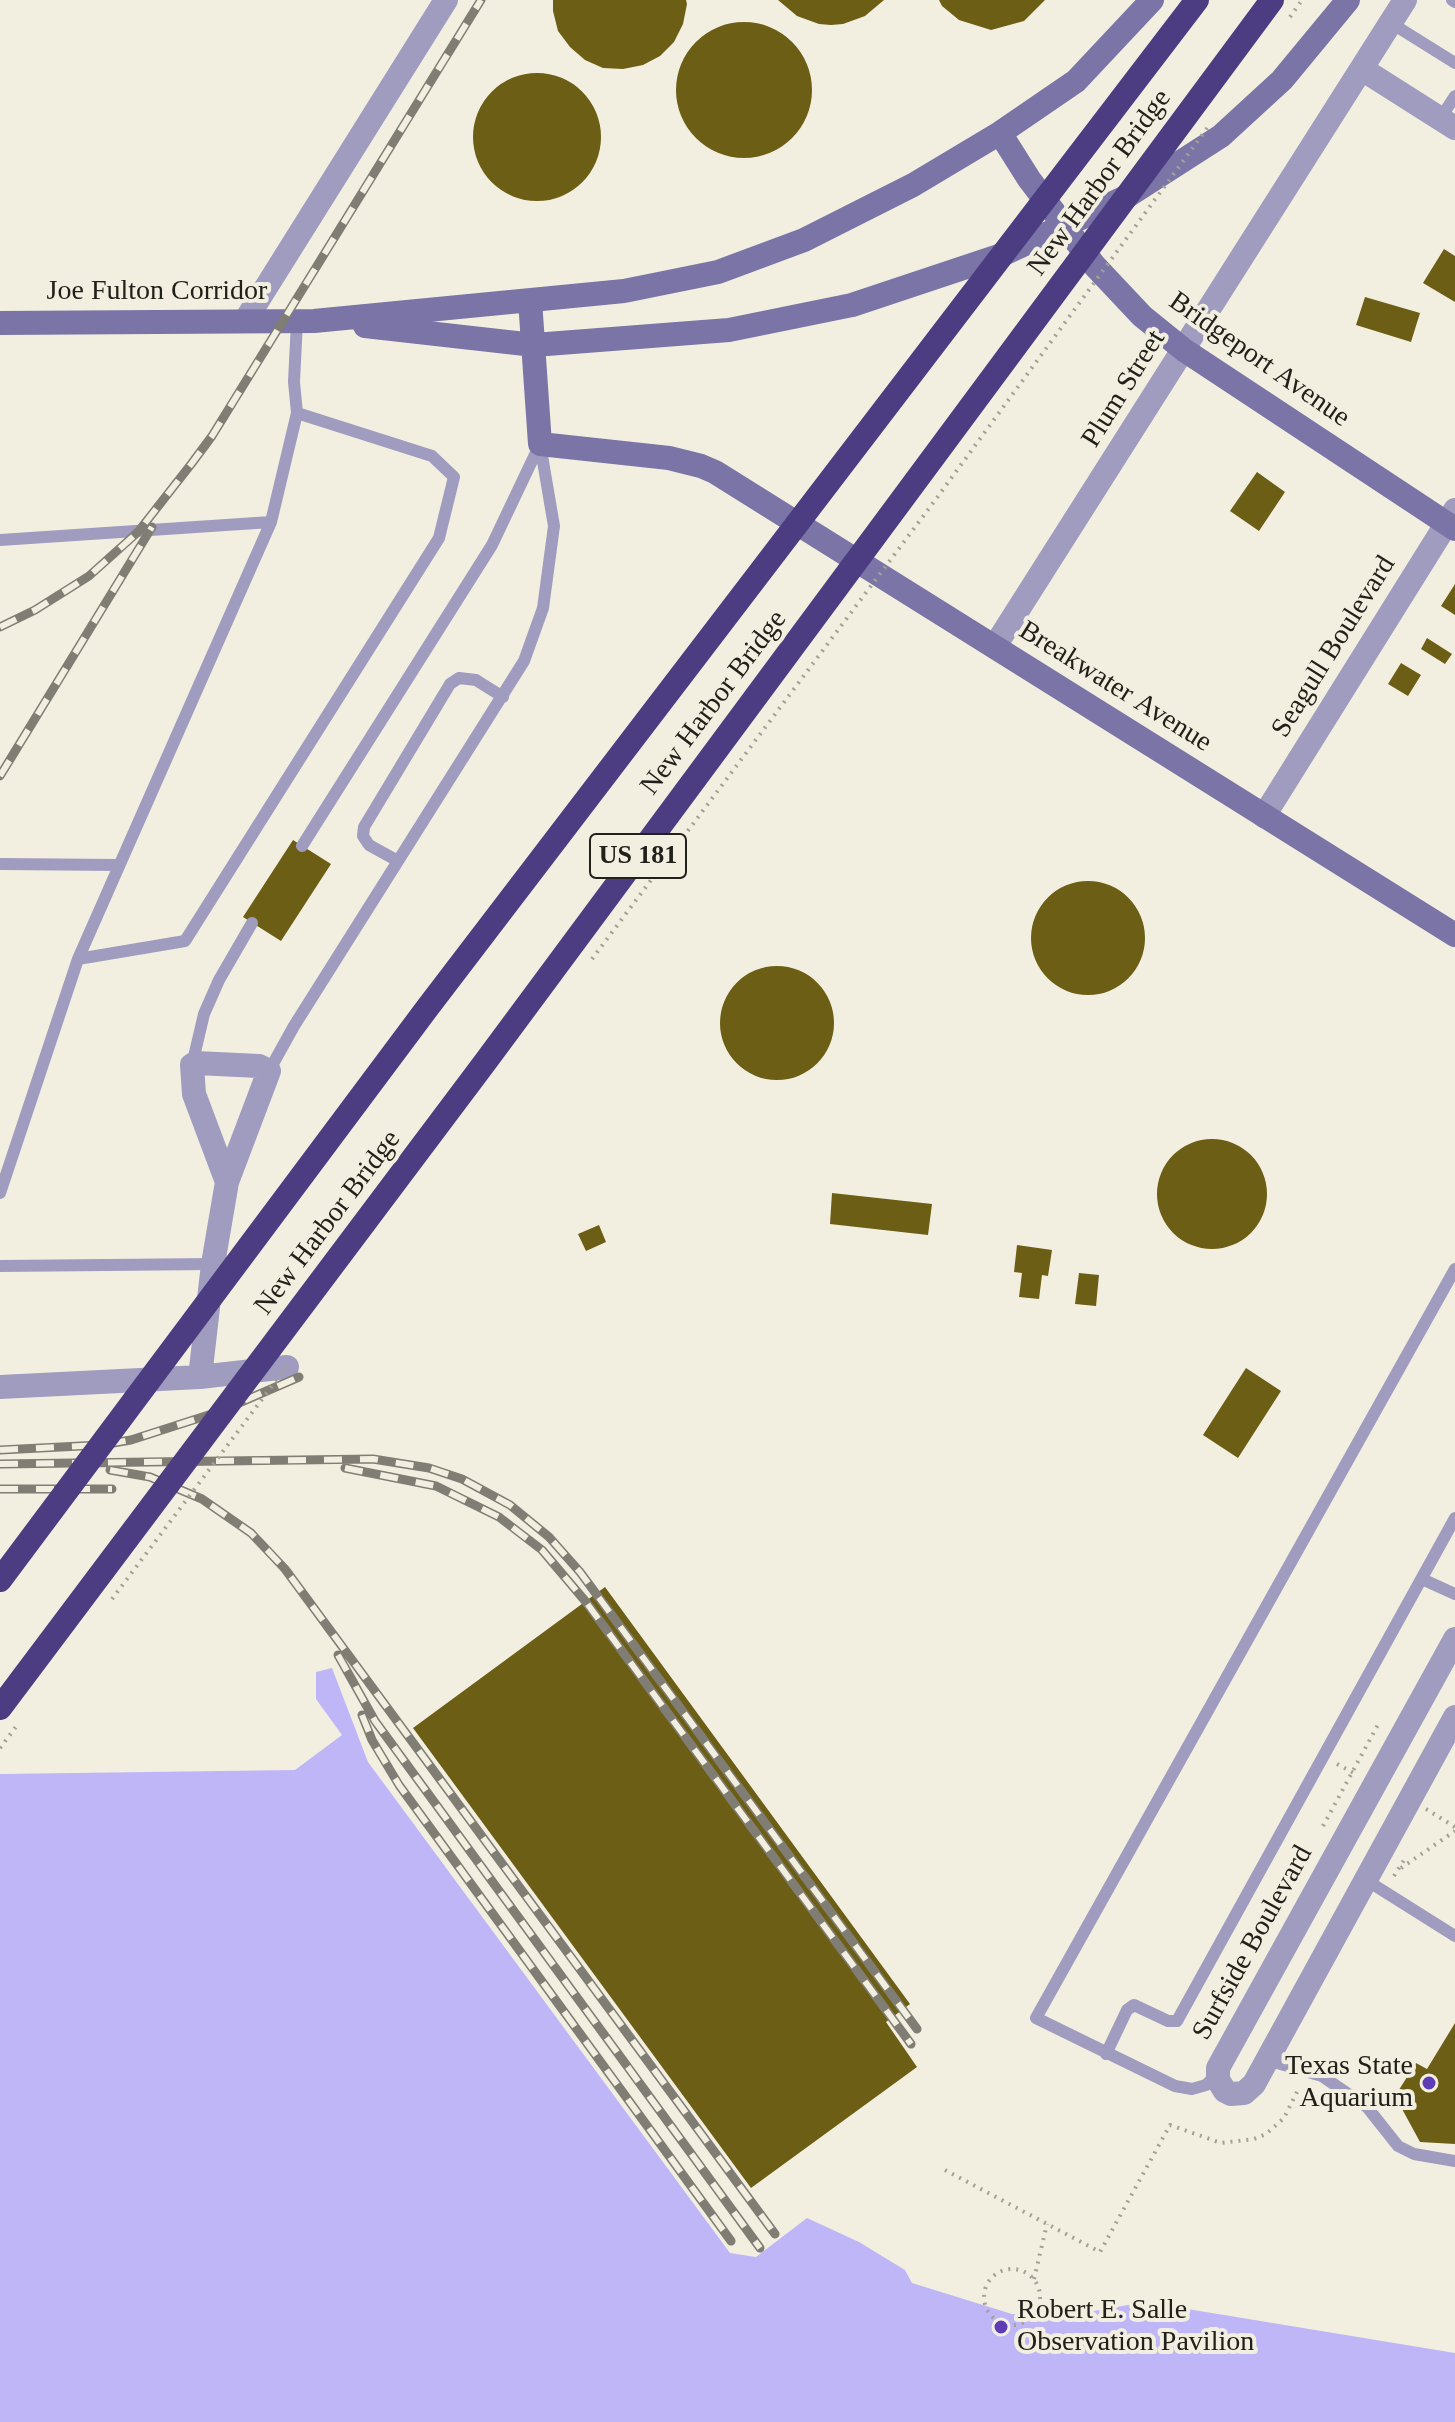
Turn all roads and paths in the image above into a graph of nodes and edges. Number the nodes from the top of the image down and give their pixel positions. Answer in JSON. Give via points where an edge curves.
{"nodes":[{"id":1,"x":446,"y":0,"type":"edge"},
{"id":2,"x":1152,"y":0,"type":"edge"},
{"id":3,"x":1197,"y":0,"type":"edge"},
{"id":4,"x":1272,"y":0,"type":"edge"},
{"id":5,"x":1348,"y":0,"type":"edge"},
{"id":6,"x":1405,"y":0,"type":"edge"},
{"id":7,"x":1391,"y":23,"type":"junction"},
{"id":8,"x":1455,"y":63,"type":"edge"},
{"id":9,"x":1362,"y":69,"type":"junction"},
{"id":10,"x":1455,"y":96,"type":"edge"},
{"id":11,"x":1448,"y":124,"type":"edge"},
{"id":12,"x":1000,"y":133,"type":"junction"},
{"id":13,"x":1064,"y":225,"type":"junction"},
{"id":14,"x":530,"y":300,"type":"junction"},
{"id":15,"x":245,"y":321,"type":"junction"},
{"id":16,"x":306,"y":321,"type":"junction"},
{"id":17,"x":0,"y":323,"type":"edge"},
{"id":18,"x":534,"y":345,"type":"junction"},
{"id":19,"x":1184,"y":350,"type":"junction"},
{"id":20,"x":297,"y":413,"type":"junction"},
{"id":21,"x":540,"y":444,"type":"junction"},
{"id":22,"x":1452,"y":521,"type":"edge"},
{"id":23,"x":271,"y":522,"type":"junction"},
{"id":24,"x":0,"y":540,"type":"edge"},
{"id":25,"x":995,"y":646,"type":"junction"},
{"id":26,"x":503,"y":697,"type":"junction"},
{"id":27,"x":1264,"y":816,"type":"junction"},
{"id":28,"x":302,"y":846,"type":"dead end"},
{"id":29,"x":398,"y":861,"type":"junction"},
{"id":30,"x":0,"y":864,"type":"edge"},
{"id":31,"x":119,"y":865,"type":"junction"},
{"id":32,"x":252,"y":923,"type":"dead end"},
{"id":33,"x":1455,"y":935,"type":"edge"},
{"id":34,"x":78,"y":959,"type":"junction"},
{"id":35,"x":192,"y":1065,"type":"junction"},
{"id":36,"x":269,"y":1071,"type":"junction"},
{"id":37,"x":227,"y":1182,"type":"junction"},
{"id":38,"x":0,"y":1193,"type":"edge"},
{"id":39,"x":213,"y":1264,"type":"junction"},
{"id":40,"x":0,"y":1266,"type":"edge"},
{"id":41,"x":1455,"y":1269,"type":"edge"},
{"id":42,"x":287,"y":1367,"type":"dead end"},
{"id":43,"x":200,"y":1377,"type":"junction"},
{"id":44,"x":0,"y":1387,"type":"edge"},
{"id":45,"x":1455,"y":1518,"type":"edge"},
{"id":46,"x":1422,"y":1579,"type":"junction"},
{"id":47,"x":0,"y":1580,"type":"edge"},
{"id":48,"x":1455,"y":1594,"type":"edge"},
{"id":49,"x":1455,"y":1639,"type":"edge"},
{"id":50,"x":0,"y":1708,"type":"edge"},
{"id":51,"x":1455,"y":1717,"type":"edge"},
{"id":52,"x":1380,"y":1721,"type":"dead end"},
{"id":53,"x":1324,"y":1758,"type":"junction"},
{"id":54,"x":1352,"y":1772,"type":"junction"},
{"id":55,"x":1364,"y":1777,"type":"dead end"},
{"id":56,"x":1435,"y":1815,"type":"dead end"},
{"id":57,"x":1323,"y":1826,"type":"dead end"},
{"id":58,"x":1455,"y":1829,"type":"edge"},
{"id":59,"x":1401,"y":1869,"type":"dead end"},
{"id":60,"x":1366,"y":1880,"type":"junction"},
{"id":61,"x":1455,"y":1936,"type":"edge"},
{"id":62,"x":1106,"y":2054,"type":"junction"},
{"id":63,"x":1267,"y":2060,"type":"junction"},
{"id":64,"x":1217,"y":2074,"type":"junction"},
{"id":65,"x":1299,"y":2088,"type":"dead end"},
{"id":66,"x":1455,"y":2161,"type":"edge"},
{"id":67,"x":945,"y":2170,"type":"dead end"},
{"id":68,"x":1047,"y":2224,"type":"junction"},
{"id":69,"x":1034,"y":2279,"type":"junction"}],
"edges":[{"from":1,"to":15,"type":"street"},
{"from":2,"to":12,"type":"street","name":"Joe Fulton Corridor","via":[[1076,81]]},
{"from":3,"to":47,"type":"highway","name":"New Harbor Bridge","number":"US 181","bridge":true,"via":[[428,1007]]},
{"from":4,"to":50,"type":"highway","name":"New Harbor Bridge","number":"US 181","bridge":true},
{"from":5,"to":13,"type":"street","name":"Joe Fulton Corridor","via":[[1282,80],[1221,136],[1126,197]]},
{"from":6,"to":7,"type":"street","name":"Plum Street"},
{"from":7,"to":8,"type":"lane"},
{"from":7,"to":9,"type":"street","name":"Plum Street"},
{"from":9,"to":11,"type":"street"},
{"from":9,"to":19,"type":"street","name":"Plum Street"},
{"from":10,"to":11,"type":"lane"},
{"from":12,"to":13,"type":"street","name":"Bridgeport Avenue"},
{"from":12,"to":14,"type":"street","name":"Joe Fulton Corridor","via":[[804,240],[718,272],[624,291]]},
{"from":13,"to":18,"type":"street","name":"Joe Fulton Corridor","via":[[999,256],[852,305],[729,330]]},
{"from":13,"to":19,"type":"street","name":"Bridgeport Avenue","via":[[1142,316]]},
{"from":14,"to":16,"type":"street","name":"Joe Fulton Corridor"},
{"from":14,"to":18,"type":"street"},
{"from":15,"to":16,"type":"street","name":"Joe Fulton Corridor"},
{"from":15,"to":17,"type":"street","name":"Joe Fulton Corridor"},
{"from":16,"to":18,"type":"street","name":"Joe Fulton Corridor"},
{"from":16,"to":20,"type":"lane","via":[[294,382]]},
{"from":18,"to":21,"type":"street"},
{"from":19,"to":22,"type":"street","name":"Bridgeport Avenue"},
{"from":19,"to":25,"type":"street","name":"Plum Street"},
{"from":20,"to":23,"type":"lane"},
{"from":20,"to":34,"type":"lane","via":[[432,456],[454,477],[439,538],[185,941]]},
{"from":21,"to":25,"type":"street","name":"Breakwater Avenue","via":[[701,466]]},
{"from":21,"to":26,"type":"lane","via":[[554,526],[550,575],[539,627]]},
{"from":21,"to":28,"type":"lane","via":[[492,545]]},
{"from":22,"to":27,"type":"street","name":"Seagull Boulevard"},
{"from":23,"to":24,"type":"lane"},
{"from":23,"to":31,"type":"lane"},
{"from":25,"to":27,"type":"street","name":"Breakwater Avenue"},
{"from":26,"to":29,"type":"lane"},
{"from":26,"to":29,"type":"lane","via":[[476,680],[459,678],[450,684],[364,827],[369,845]]},
{"from":27,"to":33,"type":"street","name":"Breakwater Avenue"},
{"from":29,"to":36,"type":"lane"},
{"from":30,"to":31,"type":"lane"},
{"from":31,"to":34,"type":"lane"},
{"from":32,"to":35,"type":"lane","via":[[204,1014]]},
{"from":34,"to":38,"type":"lane"},
{"from":35,"to":36,"type":"street","via":[[259,1066]]},
{"from":35,"to":37,"type":"street","via":[[194,1094]]},
{"from":36,"to":37,"type":"street"},
{"from":37,"to":39,"type":"street"},
{"from":39,"to":40,"type":"lane"},
{"from":39,"to":43,"type":"street"},
{"from":41,"to":62,"type":"lane","via":[[1036,2018]]},
{"from":42,"to":43,"type":"street"},
{"from":43,"to":44,"type":"street"},
{"from":45,"to":46,"type":"lane"},
{"from":46,"to":48,"type":"lane"},
{"from":46,"to":53,"type":"lane"},
{"from":49,"to":64,"type":"street","name":"Surfside Boulevard"},
{"from":51,"to":60,"type":"street","name":"Surfside Boulevard"},
{"from":52,"to":54,"type":"path"},
{"from":53,"to":54,"type":"path"},
{"from":53,"to":62,"type":"lane","via":[[1177,2021],[1134,2005]]},
{"from":54,"to":55,"type":"path"},
{"from":54,"to":57,"type":"path"},
{"from":56,"to":58,"type":"path"},
{"from":58,"to":59,"type":"path"},
{"from":60,"to":61,"type":"lane"},
{"from":60,"to":63,"type":"street","name":"Surfside Boulevard"},
{"from":62,"to":64,"type":"lane","via":[[1175,2086],[1206,2085]]},
{"from":63,"to":64,"type":"street","name":"Surfside Boulevard","via":[[1244,2093],[1225,2091]]},
{"from":63,"to":66,"type":"lane","via":[[1322,2076],[1367,2107],[1398,2146]]},
{"from":65,"to":68,"type":"path","via":[[1284,2118],[1254,2139],[1221,2143],[1170,2125],[1100,2252]]},
{"from":67,"to":68,"type":"path"},
{"from":68,"to":69,"type":"path"},
{"from":69,"to":69,"type":"path","via":[[1008,2269],[992,2277],[985,2309],[1011,2325],[1028,2320],[1040,2296]]}]}
